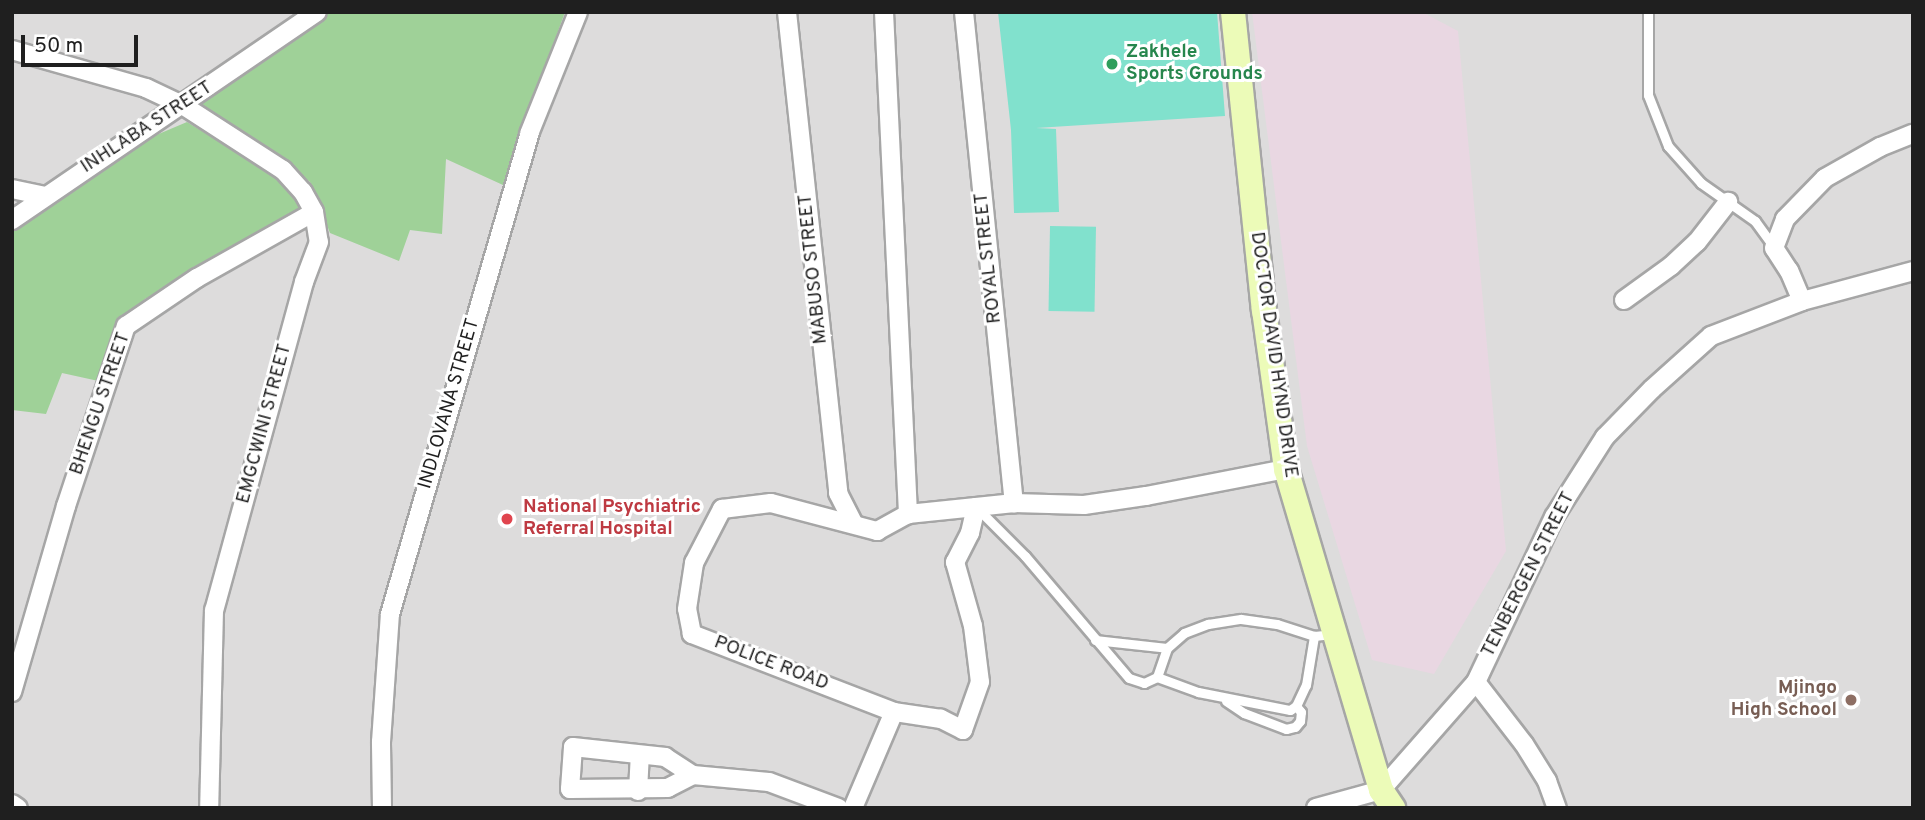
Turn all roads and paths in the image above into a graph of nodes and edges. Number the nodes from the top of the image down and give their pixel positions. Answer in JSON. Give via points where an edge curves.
{"nodes":[{"id":1,"x":317,"y":12,"type":"edge"},
{"id":2,"x":578,"y":12,"type":"edge"},
{"id":3,"x":787,"y":12,"type":"edge"},
{"id":4,"x":884,"y":12,"type":"edge"},
{"id":5,"x":964,"y":12,"type":"edge"},
{"id":6,"x":1233,"y":12,"type":"edge"},
{"id":7,"x":1648,"y":12,"type":"edge"},
{"id":8,"x":12,"y":50,"type":"edge"},
{"id":9,"x":184,"y":106,"type":"junction"},
{"id":10,"x":1913,"y":134,"type":"edge"},
{"id":11,"x":12,"y":189,"type":"edge"},
{"id":12,"x":44,"y":196,"type":"junction"},
{"id":13,"x":1728,"y":202,"type":"junction"},
{"id":14,"x":314,"y":212,"type":"junction"},
{"id":15,"x":12,"y":220,"type":"edge"},
{"id":16,"x":1774,"y":248,"type":"junction"},
{"id":17,"x":1913,"y":271,"type":"edge"},
{"id":18,"x":1624,"y":300,"type":"dead end"},
{"id":19,"x":1802,"y":301,"type":"junction"},
{"id":20,"x":1286,"y":468,"type":"junction"},
{"id":21,"x":1014,"y":503,"type":"junction"},
{"id":22,"x":976,"y":507,"type":"junction"},
{"id":23,"x":908,"y":514,"type":"junction"},
{"id":24,"x":853,"y":523,"type":"junction"},
{"id":25,"x":1324,"y":635,"type":"junction"},
{"id":26,"x":1095,"y":639,"type":"junction"},
{"id":27,"x":1167,"y":648,"type":"junction"},
{"id":28,"x":1157,"y":677,"type":"junction"},
{"id":29,"x":1476,"y":682,"type":"junction"},
{"id":30,"x":12,"y":692,"type":"edge"},
{"id":31,"x":1211,"y":695,"type":"junction"},
{"id":32,"x":1296,"y":706,"type":"junction"},
{"id":33,"x":894,"y":712,"type":"junction"},
{"id":34,"x":640,"y":755,"type":"junction"},
{"id":35,"x":693,"y":775,"type":"junction"},
{"id":36,"x":638,"y":791,"type":"junction"},
{"id":37,"x":1387,"y":799,"type":"edge"},
{"id":38,"x":12,"y":804,"type":"edge"},
{"id":39,"x":18,"y":808,"type":"edge"},
{"id":40,"x":209,"y":808,"type":"edge"},
{"id":41,"x":382,"y":808,"type":"edge"},
{"id":42,"x":838,"y":808,"type":"edge"},
{"id":43,"x":853,"y":808,"type":"edge"},
{"id":44,"x":1316,"y":808,"type":"edge"},
{"id":45,"x":1557,"y":808,"type":"edge"}],
"edges":[{"from":1,"to":9,"type":"street","name":"INHLABA STREET"},
{"from":2,"to":41,"type":"street","name":"INDLOVANA STREET","via":[[529,134],[390,614],[381,742]]},
{"from":3,"to":24,"type":"street","name":"MABUSO STREET","via":[[838,493]]},
{"from":4,"to":23,"type":"street"},
{"from":5,"to":21,"type":"street","name":"ROYAL STREET"},
{"from":6,"to":20,"type":"main road","name":"DOCTOR DAVID HYND DRIVE","via":[[1264,310]]},
{"from":7,"to":13,"type":"lane","via":[[1648,95],[1668,146],[1701,183]]},
{"from":8,"to":9,"type":"street","name":"EMGCWINI STREET","via":[[146,88]]},
{"from":9,"to":12,"type":"street","name":"INHLABA STREET"},
{"from":9,"to":14,"type":"street","name":"EMGCWINI STREET","via":[[283,170]]},
{"from":10,"to":16,"type":"street","via":[[1825,178],[1785,219]]},
{"from":11,"to":12,"type":"street"},
{"from":12,"to":15,"type":"street","name":"INHLABA STREET"},
{"from":13,"to":16,"type":"lane","via":[[1755,221]]},
{"from":13,"to":18,"type":"street","via":[[1679,258]]},
{"from":14,"to":30,"type":"street","name":"BHENGU STREET","via":[[197,278],[126,326],[66,506]]},
{"from":14,"to":40,"type":"street","name":"EMGCWINI STREET","via":[[319,242],[214,610]]},
{"from":16,"to":19,"type":"street"},
{"from":17,"to":19,"type":"street","name":"TENBERGEN STREET"},
{"from":19,"to":29,"type":"street","name":"TENBERGEN STREET","via":[[1711,336],[1605,437],[1553,517]]},
{"from":20,"to":21,"type":"street","name":"POLICE ROAD","via":[[1084,505]]},
{"from":20,"to":25,"type":"main road","name":"DOCTOR DAVID HYND DRIVE"},
{"from":21,"to":22,"type":"street","name":"POLICE ROAD"},
{"from":22,"to":23,"type":"street","name":"POLICE ROAD"},
{"from":22,"to":26,"type":"lane","via":[[1025,556]]},
{"from":22,"to":33,"type":"street","name":"POLICE ROAD","via":[[971,533],[955,562],[973,626],[980,682],[963,730],[941,719]]},
{"from":23,"to":24,"type":"street","name":"POLICE ROAD","via":[[877,531]]},
{"from":24,"to":33,"type":"street","name":"POLICE ROAD","via":[[771,503],[722,509],[694,563],[687,609],[692,634]]},
{"from":25,"to":27,"type":"lane","via":[[1241,619],[1208,624]]},
{"from":25,"to":32,"type":"lane"},
{"from":25,"to":37,"type":"main road","name":"DOCTOR DAVID HYND DRIVE"},
{"from":26,"to":27,"type":"lane"},
{"from":26,"to":28,"type":"lane","via":[[1129,678],[1143,683]]},
{"from":27,"to":28,"type":"lane"},
{"from":28,"to":31,"type":"lane"},
{"from":29,"to":37,"type":"street","name":"TENBERGEN STREET"},
{"from":29,"to":45,"type":"street","via":[[1524,744],[1547,780]]},
{"from":31,"to":32,"type":"lane","via":[[1278,709]]},
{"from":31,"to":32,"type":"lane","via":[[1286,729],[1300,721]]},
{"from":33,"to":43,"type":"street"},
{"from":34,"to":35,"type":"street","via":[[665,757]]},
{"from":34,"to":36,"type":"street"},
{"from":34,"to":36,"type":"street","via":[[573,747],[570,789]]},
{"from":35,"to":36,"type":"street","via":[[668,788]]},
{"from":35,"to":42,"type":"street","via":[[769,782]]},
{"from":37,"to":44,"type":"street"},
{"from":38,"to":39,"type":"street"}]}
